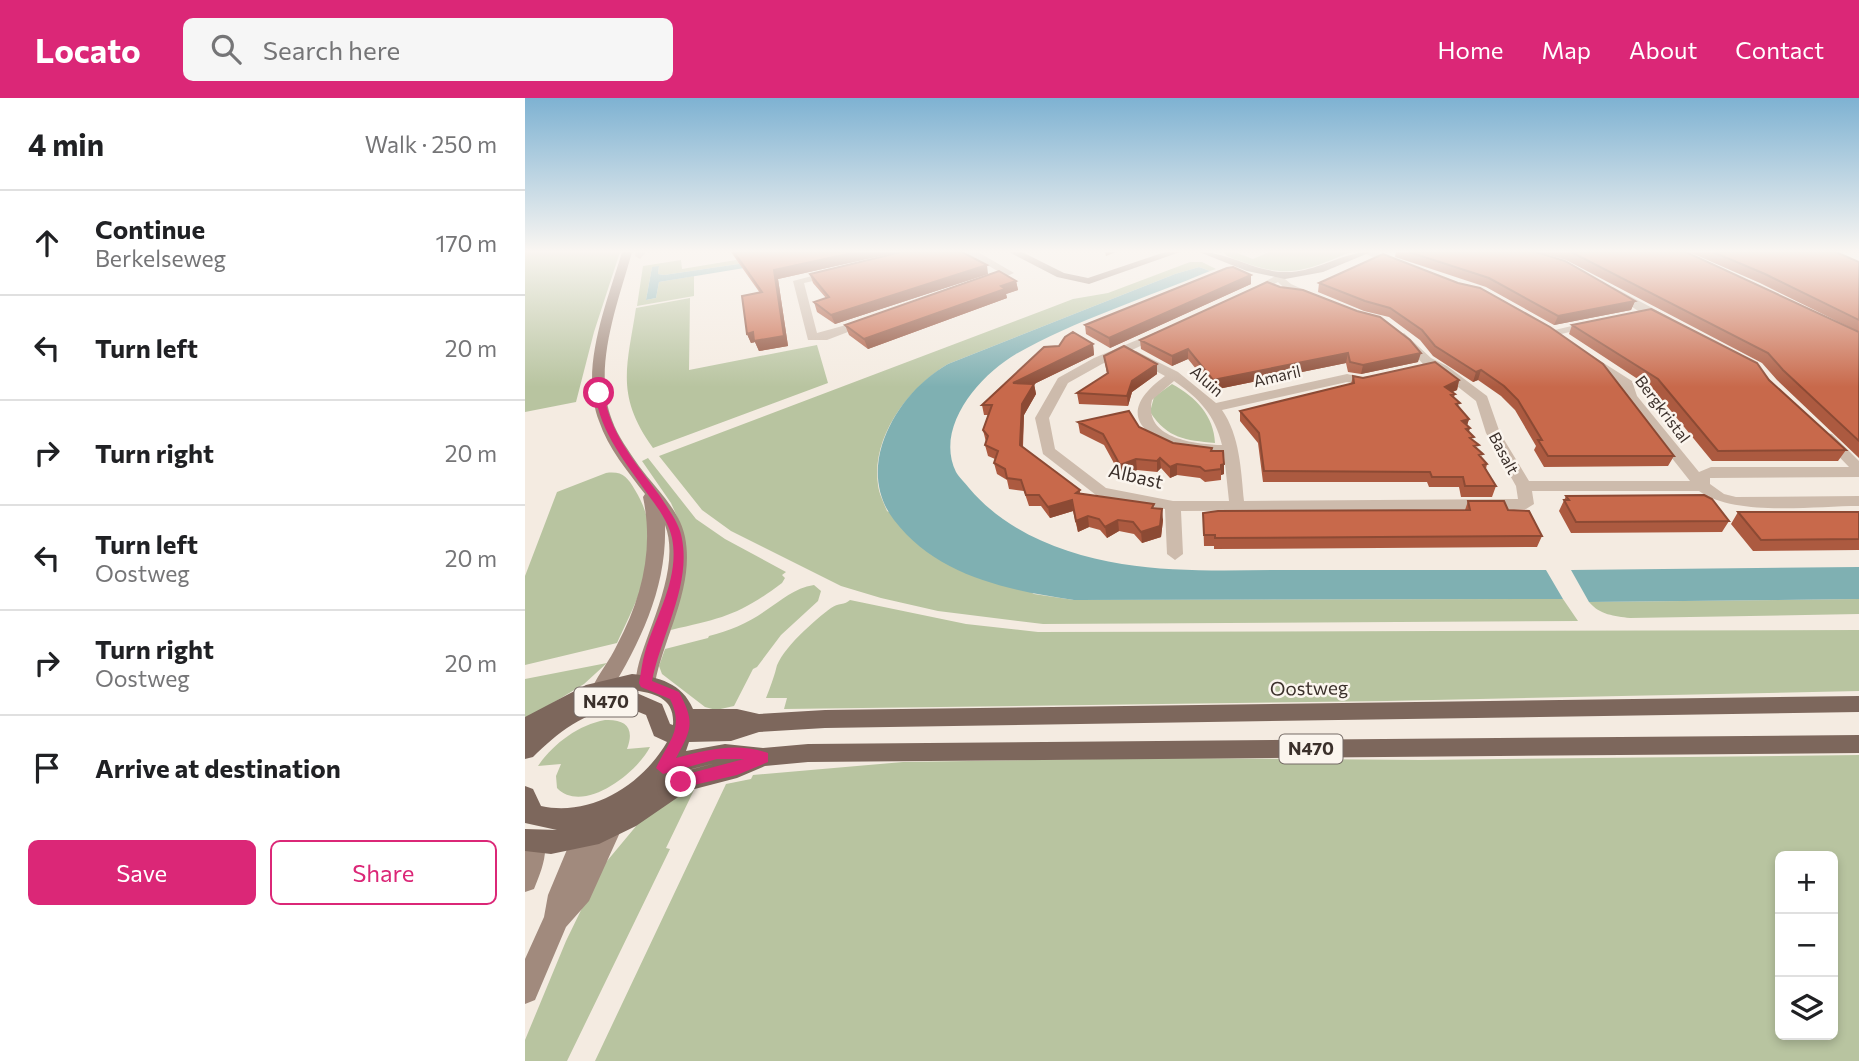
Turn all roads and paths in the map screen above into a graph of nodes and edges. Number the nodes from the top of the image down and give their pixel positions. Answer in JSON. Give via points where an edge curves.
{"nodes":[{"id":1,"x":616,"y":297,"type":"edge"},
{"id":2,"x":802,"y":297,"type":"edge"},
{"id":3,"x":1315,"y":297,"type":"edge"},
{"id":4,"x":1622,"y":297,"type":"edge"},
{"id":5,"x":1333,"y":304,"type":"edge"},
{"id":6,"x":1647,"y":312,"type":"junction"},
{"id":7,"x":1633,"y":315,"type":"edge"},
{"id":8,"x":885,"y":316,"type":"edge"},
{"id":9,"x":1606,"y":321,"type":"edge"},
{"id":10,"x":1674,"y":323,"type":"edge"},
{"id":11,"x":1172,"y":328,"type":"edge"},
{"id":12,"x":1395,"y":331,"type":"edge"},
{"id":13,"x":1126,"y":349,"type":"junction"},
{"id":14,"x":1373,"y":366,"type":"edge"},
{"id":15,"x":1174,"y":376,"type":"junction"},
{"id":16,"x":1385,"y":376,"type":"edge"},
{"id":17,"x":1347,"y":378,"type":"junction"},
{"id":18,"x":1213,"y":408,"type":"junction"},
{"id":19,"x":1820,"y":430,"type":"edge"},
{"id":20,"x":1230,"y":450,"type":"junction"},
{"id":21,"x":1859,"y":471,"type":"edge"},
{"id":22,"x":1524,"y":486,"type":"junction"},
{"id":23,"x":1702,"y":486,"type":"junction"},
{"id":24,"x":648,"y":491,"type":"junction"},
{"id":25,"x":1859,"y":501,"type":"edge"},
{"id":26,"x":1173,"y":506,"type":"junction"},
{"id":27,"x":1237,"y":506,"type":"junction"},
{"id":28,"x":1175,"y":554,"type":"dead end"},
{"id":29,"x":645,"y":683,"type":"junction"},
{"id":30,"x":602,"y":688,"type":"junction"},
{"id":31,"x":1859,"y":704,"type":"edge"},
{"id":32,"x":590,"y":706,"type":"junction"},
{"id":33,"x":683,"y":726,"type":"junction"},
{"id":34,"x":525,"y":729,"type":"edge"},
{"id":35,"x":1859,"y":744,"type":"edge"},
{"id":36,"x":525,"y":749,"type":"edge"},
{"id":37,"x":763,"y":757,"type":"junction"},
{"id":38,"x":663,"y":768,"type":"junction"},
{"id":39,"x":525,"y":796,"type":"edge"},
{"id":40,"x":605,"y":820,"type":"junction"},
{"id":41,"x":585,"y":836,"type":"junction"},
{"id":42,"x":529,"y":840,"type":"edge"},
{"id":43,"x":525,"y":880,"type":"edge"},
{"id":44,"x":557,"y":918,"type":"junction"},
{"id":45,"x":525,"y":990,"type":"edge"}],
"edges":[{"from":1,"to":24,"type":"street","via":[[604,343],[601,408],[614,439]]},
{"from":2,"to":8,"type":"street","via":[[811,337]]},
{"from":3,"to":5,"type":"street"},
{"from":4,"to":6,"type":"street"},
{"from":6,"to":7,"type":"street"},
{"from":6,"to":10,"type":"street"},
{"from":9,"to":23,"type":"street","name":"Bergkristal","via":[[1547,329],[1627,384],[1631,397]]},
{"from":11,"to":13,"type":"street","name":"Albast"},
{"from":12,"to":22,"type":"street","name":"Basalt","via":[[1414,345],[1413,361],[1443,369],[1482,399],[1493,433]]},
{"from":13,"to":15,"type":"street","name":"Aluin"},
{"from":13,"to":26,"type":"street","name":"Albast","via":[[1105,352],[1063,381],[1042,418],[1048,451],[1101,492]]},
{"from":14,"to":17,"type":"street","name":"Amaril","via":[[1349,372]]},
{"from":15,"to":18,"type":"street","name":"Aluin"},
{"from":15,"to":20,"type":"street","via":[[1147,397],[1143,408],[1146,422],[1175,442]]},
{"from":16,"to":17,"type":"street","name":"Amaril","via":[[1361,381]]},
{"from":17,"to":18,"type":"street","name":"Amaril"},
{"from":18,"to":20,"type":"street","name":"Aluin","via":[[1223,423]]},
{"from":19,"to":21,"type":"street"},
{"from":20,"to":27,"type":"street","name":"Aluin"},
{"from":21,"to":23,"type":"street","name":"Basalt","via":[[1711,472],[1703,476]]},
{"from":22,"to":23,"type":"street","name":"Basalt"},
{"from":22,"to":27,"type":"street","name":"Albast","via":[[1526,504]]},
{"from":23,"to":25,"type":"street","name":"Basalt","via":[[1717,497],[1736,502]]},
{"from":24,"to":29,"type":"street","via":[[677,538],[677,569]]},
{"from":24,"to":30,"type":"street","via":[[657,530],[652,572],[632,632]]},
{"from":26,"to":27,"type":"street","name":"Albast"},
{"from":26,"to":28,"type":"street"},
{"from":29,"to":30,"type":"main road","number":"N470"},
{"from":29,"to":33,"type":"main road","number":"N470","via":[[674,695],[680,703]]},
{"from":30,"to":32,"type":"main road","number":"N470"},
{"from":30,"to":34,"type":"main road","number":"N470","via":[[570,701]]},
{"from":31,"to":33,"type":"main road","name":"Oostweg","number":"N470","via":[[825,719],[759,723],[731,732]]},
{"from":32,"to":33,"type":"main road","number":"N470","via":[[638,702],[655,710],[663,732]]},
{"from":32,"to":36,"type":"main road","number":"N470","via":[[553,725]]},
{"from":33,"to":38,"type":"main road","number":"N470"},
{"from":35,"to":37,"type":"main road","number":"N470"},
{"from":37,"to":38,"type":"main road","number":"N470","via":[[717,753]]},
{"from":37,"to":40,"type":"main road","number":"N470","via":[[696,776]]},
{"from":38,"to":40,"type":"main road","number":"N470"},
{"from":39,"to":40,"type":"main road","number":"N470","via":[[533,815],[545,820]]},
{"from":40,"to":41,"type":"main road","number":"N470"},
{"from":40,"to":44,"type":"street","via":[[580,892]]},
{"from":41,"to":42,"type":"main road","number":"N470","via":[[551,843]]},
{"from":41,"to":44,"type":"street","via":[[560,895]]},
{"from":42,"to":43,"type":"street","via":[[530,868]]},
{"from":44,"to":45,"type":"street"}]}
